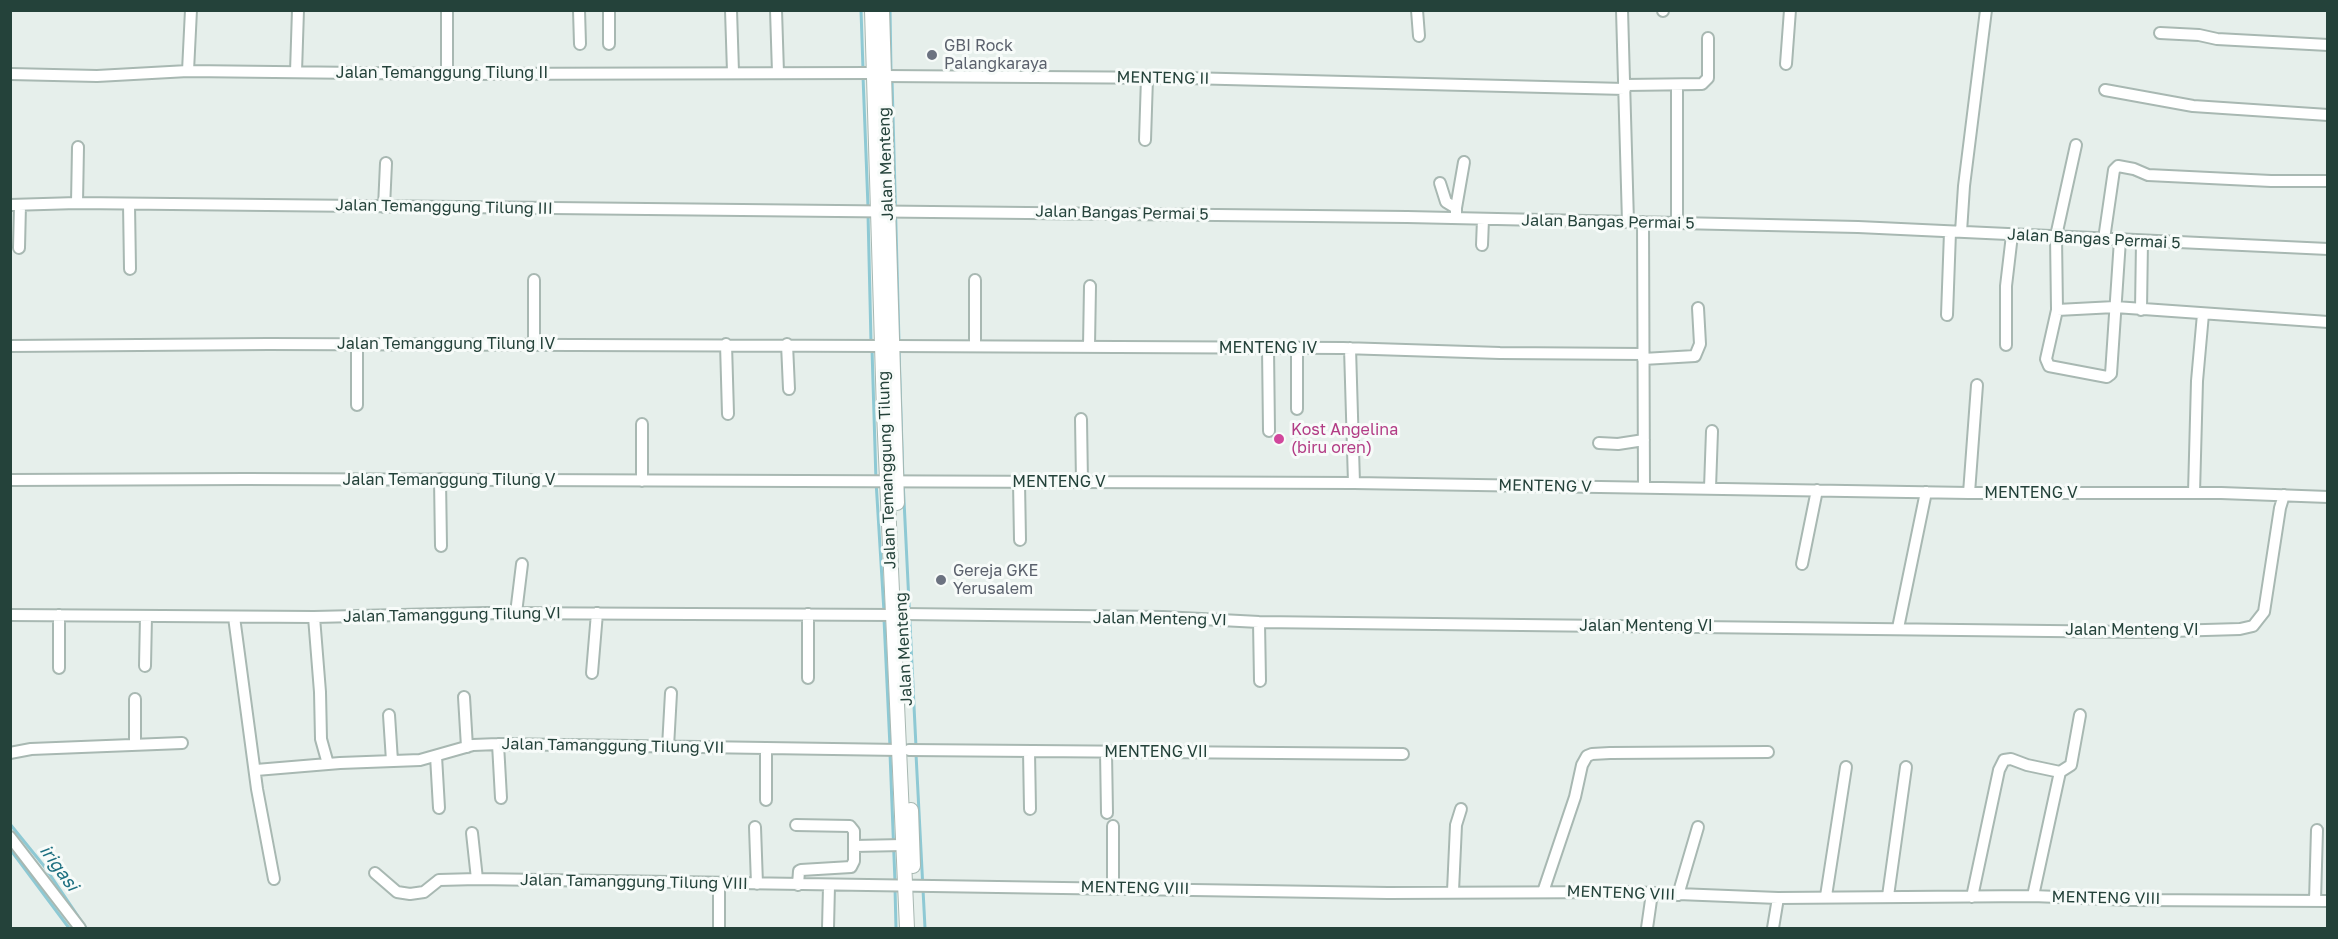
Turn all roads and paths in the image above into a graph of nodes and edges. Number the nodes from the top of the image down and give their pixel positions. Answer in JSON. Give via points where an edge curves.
{"nodes":[{"id":1,"x":191,"y":10,"type":"edge"},
{"id":2,"x":298,"y":10,"type":"edge"},
{"id":3,"x":447,"y":10,"type":"edge"},
{"id":4,"x":579,"y":10,"type":"edge"},
{"id":5,"x":609,"y":10,"type":"edge"},
{"id":6,"x":731,"y":10,"type":"edge"},
{"id":7,"x":776,"y":10,"type":"edge"},
{"id":8,"x":872,"y":10,"type":"edge"},
{"id":9,"x":882,"y":10,"type":"edge"},
{"id":10,"x":1417,"y":10,"type":"edge"},
{"id":11,"x":1622,"y":10,"type":"edge"},
{"id":12,"x":1790,"y":10,"type":"edge"},
{"id":13,"x":1986,"y":10,"type":"edge"},
{"id":14,"x":2160,"y":33,"type":"dead end"},
{"id":15,"x":1419,"y":36,"type":"dead end"},
{"id":16,"x":1708,"y":38,"type":"dead end"},
{"id":17,"x":580,"y":44,"type":"dead end"},
{"id":18,"x":609,"y":44,"type":"dead end"},
{"id":19,"x":2328,"y":45,"type":"edge"},
{"id":20,"x":1786,"y":64,"type":"dead end"},
{"id":21,"x":188,"y":71,"type":"junction"},
{"id":22,"x":296,"y":72,"type":"junction"},
{"id":23,"x":733,"y":72,"type":"junction"},
{"id":24,"x":778,"y":73,"type":"junction"},
{"id":25,"x":10,"y":74,"type":"edge"},
{"id":26,"x":447,"y":74,"type":"junction"},
{"id":27,"x":878,"y":75,"type":"junction"},
{"id":28,"x":1147,"y":78,"type":"junction"},
{"id":29,"x":1677,"y":86,"type":"junction"},
{"id":30,"x":1625,"y":87,"type":"junction"},
{"id":31,"x":2105,"y":90,"type":"dead end"},
{"id":32,"x":2328,"y":115,"type":"edge"},
{"id":33,"x":1145,"y":140,"type":"dead end"},
{"id":34,"x":2076,"y":145,"type":"dead end"},
{"id":35,"x":78,"y":147,"type":"dead end"},
{"id":36,"x":1464,"y":162,"type":"dead end"},
{"id":37,"x":386,"y":163,"type":"dead end"},
{"id":38,"x":2328,"y":181,"type":"edge"},
{"id":39,"x":1440,"y":183,"type":"dead end"},
{"id":40,"x":77,"y":203,"type":"junction"},
{"id":41,"x":129,"y":204,"type":"junction"},
{"id":42,"x":15,"y":205,"type":"edge"},
{"id":43,"x":384,"y":207,"type":"junction"},
{"id":44,"x":883,"y":212,"type":"junction"},
{"id":45,"x":1456,"y":213,"type":"junction"},
{"id":46,"x":1483,"y":219,"type":"junction"},
{"id":47,"x":1628,"y":222,"type":"junction"},
{"id":48,"x":1643,"y":222,"type":"junction"},
{"id":49,"x":1677,"y":223,"type":"junction"},
{"id":50,"x":1955,"y":232,"type":"junction"},
{"id":51,"x":2012,"y":235,"type":"junction"},
{"id":52,"x":2056,"y":236,"type":"junction"},
{"id":53,"x":2104,"y":239,"type":"junction"},
{"id":54,"x":2120,"y":240,"type":"junction"},
{"id":55,"x":2142,"y":241,"type":"junction"},
{"id":56,"x":1482,"y":245,"type":"dead end"},
{"id":57,"x":19,"y":248,"type":"dead end"},
{"id":58,"x":2328,"y":249,"type":"edge"},
{"id":59,"x":130,"y":269,"type":"dead end"},
{"id":60,"x":534,"y":280,"type":"dead end"},
{"id":61,"x":975,"y":280,"type":"dead end"},
{"id":62,"x":1090,"y":286,"type":"dead end"},
{"id":63,"x":1698,"y":308,"type":"dead end"},
{"id":64,"x":2115,"y":308,"type":"junction"},
{"id":65,"x":2057,"y":310,"type":"junction"},
{"id":66,"x":2141,"y":310,"type":"junction"},
{"id":67,"x":2203,"y":314,"type":"junction"},
{"id":68,"x":1947,"y":315,"type":"dead end"},
{"id":69,"x":2328,"y":322,"type":"edge"},
{"id":70,"x":357,"y":344,"type":"junction"},
{"id":71,"x":534,"y":344,"type":"junction"},
{"id":72,"x":726,"y":344,"type":"junction"},
{"id":73,"x":786,"y":344,"type":"junction"},
{"id":74,"x":975,"y":345,"type":"junction"},
{"id":75,"x":2006,"y":345,"type":"dead end"},
{"id":76,"x":10,"y":346,"type":"edge"},
{"id":77,"x":887,"y":346,"type":"junction"},
{"id":78,"x":1089,"y":346,"type":"junction"},
{"id":79,"x":1268,"y":348,"type":"junction"},
{"id":80,"x":1296,"y":348,"type":"junction"},
{"id":81,"x":1350,"y":348,"type":"junction"},
{"id":82,"x":1643,"y":357,"type":"junction"},
{"id":83,"x":1977,"y":385,"type":"dead end"},
{"id":84,"x":789,"y":389,"type":"dead end"},
{"id":85,"x":357,"y":405,"type":"dead end"},
{"id":86,"x":1297,"y":409,"type":"dead end"},
{"id":87,"x":728,"y":414,"type":"dead end"},
{"id":88,"x":1081,"y":419,"type":"dead end"},
{"id":89,"x":642,"y":424,"type":"dead end"},
{"id":90,"x":1269,"y":431,"type":"dead end"},
{"id":91,"x":1712,"y":431,"type":"dead end"},
{"id":92,"x":1644,"y":440,"type":"junction"},
{"id":93,"x":1599,"y":442,"type":"dead end"},
{"id":94,"x":440,"y":479,"type":"junction"},
{"id":95,"x":10,"y":480,"type":"edge"},
{"id":96,"x":642,"y":481,"type":"junction"},
{"id":97,"x":892,"y":481,"type":"junction"},
{"id":98,"x":1019,"y":482,"type":"junction"},
{"id":99,"x":1082,"y":482,"type":"junction"},
{"id":100,"x":1354,"y":483,"type":"junction"},
{"id":101,"x":1644,"y":487,"type":"junction"},
{"id":102,"x":1710,"y":488,"type":"junction"},
{"id":103,"x":1817,"y":490,"type":"junction"},
{"id":104,"x":1926,"y":492,"type":"junction"},
{"id":105,"x":1969,"y":493,"type":"junction"},
{"id":106,"x":2194,"y":493,"type":"junction"},
{"id":107,"x":2284,"y":495,"type":"junction"},
{"id":108,"x":2328,"y":497,"type":"edge"},
{"id":109,"x":1020,"y":540,"type":"dead end"},
{"id":110,"x":441,"y":546,"type":"dead end"},
{"id":111,"x":522,"y":564,"type":"dead end"},
{"id":112,"x":1802,"y":564,"type":"dead end"},
{"id":113,"x":516,"y":613,"type":"junction"},
{"id":114,"x":597,"y":613,"type":"junction"},
{"id":115,"x":808,"y":614,"type":"junction"},
{"id":116,"x":10,"y":615,"type":"edge"},
{"id":117,"x":59,"y":615,"type":"junction"},
{"id":118,"x":898,"y":615,"type":"junction"},
{"id":119,"x":146,"y":616,"type":"junction"},
{"id":120,"x":234,"y":616,"type":"junction"},
{"id":121,"x":314,"y":617,"type":"junction"},
{"id":122,"x":1258,"y":622,"type":"junction"},
{"id":123,"x":1898,"y":628,"type":"junction"},
{"id":124,"x":145,"y":666,"type":"dead end"},
{"id":125,"x":59,"y":668,"type":"dead end"},
{"id":126,"x":592,"y":673,"type":"dead end"},
{"id":127,"x":808,"y":678,"type":"dead end"},
{"id":128,"x":1260,"y":681,"type":"dead end"},
{"id":129,"x":671,"y":693,"type":"dead end"},
{"id":130,"x":464,"y":697,"type":"dead end"},
{"id":131,"x":135,"y":699,"type":"dead end"},
{"id":132,"x":389,"y":715,"type":"dead end"},
{"id":133,"x":2080,"y":715,"type":"dead end"},
{"id":134,"x":182,"y":743,"type":"dead end"},
{"id":135,"x":135,"y":744,"type":"junction"},
{"id":136,"x":498,"y":744,"type":"junction"},
{"id":137,"x":466,"y":747,"type":"junction"},
{"id":138,"x":668,"y":747,"type":"junction"},
{"id":139,"x":766,"y":750,"type":"junction"},
{"id":140,"x":905,"y":750,"type":"junction"},
{"id":141,"x":1029,"y":751,"type":"junction"},
{"id":142,"x":1106,"y":752,"type":"junction"},
{"id":143,"x":1768,"y":752,"type":"dead end"},
{"id":144,"x":10,"y":753,"type":"edge"},
{"id":145,"x":1402,"y":754,"type":"dead end"},
{"id":146,"x":436,"y":756,"type":"junction"},
{"id":147,"x":392,"y":761,"type":"junction"},
{"id":148,"x":328,"y":764,"type":"junction"},
{"id":149,"x":1846,"y":767,"type":"dead end"},
{"id":150,"x":1906,"y":767,"type":"dead end"},
{"id":151,"x":256,"y":770,"type":"junction"},
{"id":152,"x":2060,"y":772,"type":"junction"},
{"id":153,"x":501,"y":798,"type":"dead end"},
{"id":154,"x":766,"y":800,"type":"dead end"},
{"id":155,"x":439,"y":808,"type":"dead end"},
{"id":156,"x":1030,"y":809,"type":"dead end"},
{"id":157,"x":1461,"y":809,"type":"dead end"},
{"id":158,"x":1107,"y":813,"type":"dead end"},
{"id":159,"x":796,"y":825,"type":"dead end"},
{"id":160,"x":1113,"y":826,"type":"dead end"},
{"id":161,"x":755,"y":827,"type":"dead end"},
{"id":162,"x":1698,"y":827,"type":"dead end"},
{"id":163,"x":2317,"y":831,"type":"dead end"},
{"id":164,"x":472,"y":833,"type":"dead end"},
{"id":165,"x":10,"y":837,"type":"edge"},
{"id":166,"x":903,"y":845,"type":"junction"},
{"id":167,"x":854,"y":846,"type":"junction"},
{"id":168,"x":375,"y":873,"type":"dead end"},
{"id":169,"x":274,"y":879,"type":"dead end"},
{"id":170,"x":477,"y":879,"type":"junction"},
{"id":171,"x":719,"y":884,"type":"junction"},
{"id":172,"x":757,"y":884,"type":"junction"},
{"id":173,"x":798,"y":885,"type":"junction"},
{"id":174,"x":829,"y":885,"type":"junction"},
{"id":175,"x":909,"y":886,"type":"junction"},
{"id":176,"x":1113,"y":887,"type":"junction"},
{"id":177,"x":1453,"y":891,"type":"junction"},
{"id":178,"x":1543,"y":892,"type":"junction"},
{"id":179,"x":1652,"y":893,"type":"junction"},
{"id":180,"x":1678,"y":895,"type":"junction"},
{"id":181,"x":1826,"y":896,"type":"junction"},
{"id":182,"x":1888,"y":896,"type":"junction"},
{"id":183,"x":2033,"y":896,"type":"junction"},
{"id":184,"x":1972,"y":897,"type":"junction"},
{"id":185,"x":1778,"y":898,"type":"junction"},
{"id":186,"x":2315,"y":901,"type":"junction"},
{"id":187,"x":2328,"y":901,"type":"edge"},
{"id":188,"x":80,"y":928,"type":"edge"},
{"id":189,"x":719,"y":928,"type":"edge"},
{"id":190,"x":828,"y":928,"type":"edge"},
{"id":191,"x":907,"y":928,"type":"edge"},
{"id":192,"x":916,"y":928,"type":"edge"},
{"id":193,"x":1647,"y":928,"type":"edge"},
{"id":194,"x":1773,"y":928,"type":"edge"}],
"edges":[{"from":1,"to":21,"type":"street"},
{"from":2,"to":22,"type":"street"},
{"from":3,"to":26,"type":"street"},
{"from":4,"to":17,"type":"street"},
{"from":5,"to":18,"type":"street"},
{"from":6,"to":23,"type":"street"},
{"from":7,"to":24,"type":"street"},
{"from":8,"to":27,"type":"street","name":"Jalan Temanggung Tilung"},
{"from":9,"to":27,"type":"street"},
{"from":10,"to":15,"type":"street"},
{"from":11,"to":30,"type":"street"},
{"from":12,"to":20,"type":"street"},
{"from":13,"to":50,"type":"street"},
{"from":14,"to":19,"type":"street"},
{"from":16,"to":29,"type":"street","name":"MENTENG II","via":[[1706,82]]},
{"from":21,"to":22,"type":"street","name":"Jalan Temanggung Tilung II"},
{"from":21,"to":25,"type":"street","name":"Jalan Temanggung Tilung II","via":[[97,76]]},
{"from":22,"to":26,"type":"street","name":"Jalan Temanggung Tilung II"},
{"from":23,"to":24,"type":"street","name":"Jalan Temanggung Tilung II"},
{"from":23,"to":26,"type":"street","name":"Jalan Temanggung Tilung II"},
{"from":24,"to":27,"type":"street","name":"Jalan Temanggung Tilung II"},
{"from":27,"to":28,"type":"street","name":"MENTENG II"},
{"from":27,"to":44,"type":"street","name":"Jalan Temanggung Tilung"},
{"from":28,"to":30,"type":"street","name":"MENTENG II"},
{"from":28,"to":33,"type":"street"},
{"from":29,"to":30,"type":"street","name":"MENTENG II"},
{"from":29,"to":49,"type":"street"},
{"from":30,"to":47,"type":"street"},
{"from":31,"to":32,"type":"street","via":[[2193,106]]},
{"from":34,"to":52,"type":"street"},
{"from":35,"to":40,"type":"street"},
{"from":36,"to":45,"type":"street"},
{"from":37,"to":43,"type":"street"},
{"from":38,"to":53,"type":"street","via":[[2148,175],[2118,166],[2114,170]]},
{"from":39,"to":45,"type":"street","via":[[1446,202]]},
{"from":40,"to":41,"type":"street","name":"Jalan Temanggung Tilung III"},
{"from":40,"to":42,"type":"street","name":"Jalan Temanggung Tilung III"},
{"from":41,"to":43,"type":"street","name":"Jalan Temanggung Tilung III"},
{"from":41,"to":59,"type":"street"},
{"from":42,"to":57,"type":"street"},
{"from":43,"to":44,"type":"street","name":"Jalan Temanggung Tilung III"},
{"from":44,"to":45,"type":"street","name":"Jalan Bangas Permai 5"},
{"from":44,"to":77,"type":"street","name":"Jalan Temanggung Tilung"},
{"from":45,"to":46,"type":"street","name":"Jalan Bangas Permai 5"},
{"from":46,"to":47,"type":"street","name":"Jalan Bangas Permai 5"},
{"from":46,"to":56,"type":"street"},
{"from":47,"to":48,"type":"street","name":"Jalan Bangas Permai 5"},
{"from":48,"to":49,"type":"street","name":"Jalan Bangas Permai 5"},
{"from":48,"to":82,"type":"street"},
{"from":49,"to":50,"type":"street","name":"Jalan Bangas Permai 5"},
{"from":50,"to":51,"type":"street","name":"Jalan Bangas Permai 5"},
{"from":50,"to":68,"type":"street"},
{"from":51,"to":52,"type":"street","name":"Jalan Bangas Permai 5"},
{"from":51,"to":75,"type":"street","via":[[2006,285]]},
{"from":52,"to":53,"type":"street","name":"Jalan Bangas Permai 5"},
{"from":52,"to":65,"type":"street"},
{"from":53,"to":54,"type":"street","name":"Jalan Bangas Permai 5"},
{"from":54,"to":55,"type":"street","name":"Jalan Bangas Permai 5"},
{"from":54,"to":64,"type":"street"},
{"from":55,"to":58,"type":"street","name":"Jalan Bangas Permai 5"},
{"from":55,"to":66,"type":"street"},
{"from":60,"to":71,"type":"street"},
{"from":61,"to":74,"type":"street"},
{"from":62,"to":78,"type":"street"},
{"from":63,"to":82,"type":"street","name":"MENTENG IV","via":[[1700,344],[1695,356]]},
{"from":64,"to":65,"type":"street"},
{"from":64,"to":65,"type":"street","via":[[2112,370],[2107,377],[2053,368],[2046,362]]},
{"from":64,"to":66,"type":"street"},
{"from":66,"to":67,"type":"street"},
{"from":67,"to":69,"type":"street"},
{"from":67,"to":106,"type":"street"},
{"from":70,"to":71,"type":"street","name":"Jalan Temanggung Tilung IV"},
{"from":70,"to":76,"type":"street","name":"Jalan Temanggung Tilung IV"},
{"from":70,"to":85,"type":"street"},
{"from":71,"to":72,"type":"street","name":"Jalan Temanggung Tilung IV"},
{"from":72,"to":73,"type":"street","name":"Jalan Temanggung Tilung IV"},
{"from":72,"to":87,"type":"street"},
{"from":73,"to":77,"type":"street","name":"Jalan Temanggung Tilung IV"},
{"from":73,"to":84,"type":"street"},
{"from":74,"to":77,"type":"street","name":"MENTENG IV"},
{"from":74,"to":78,"type":"street","name":"MENTENG IV"},
{"from":77,"to":97,"type":"street","name":"Jalan Temanggung Tilung"},
{"from":78,"to":79,"type":"street","name":"MENTENG IV"},
{"from":79,"to":80,"type":"street","name":"MENTENG IV"},
{"from":79,"to":90,"type":"street"},
{"from":80,"to":81,"type":"street","name":"MENTENG IV"},
{"from":80,"to":86,"type":"street"},
{"from":81,"to":82,"type":"street","name":"MENTENG IV"},
{"from":81,"to":100,"type":"street"},
{"from":82,"to":92,"type":"street"},
{"from":83,"to":105,"type":"street"},
{"from":88,"to":99,"type":"street"},
{"from":89,"to":96,"type":"street"},
{"from":91,"to":102,"type":"street"},
{"from":92,"to":93,"type":"street"},
{"from":92,"to":101,"type":"street"},
{"from":94,"to":95,"type":"street","name":"Jalan Temanggung Tilung V"},
{"from":94,"to":96,"type":"street","name":"Jalan Temanggung Tilung V"},
{"from":94,"to":110,"type":"street"},
{"from":96,"to":97,"type":"street","name":"Jalan Temanggung Tilung V"},
{"from":97,"to":98,"type":"street","name":"MENTENG V"},
{"from":97,"to":118,"type":"street","name":"Jalan Temanggung Tilung"},
{"from":98,"to":99,"type":"street","name":"MENTENG V"},
{"from":98,"to":109,"type":"street"},
{"from":99,"to":100,"type":"street","name":"MENTENG V"},
{"from":100,"to":101,"type":"street","name":"MENTENG V"},
{"from":101,"to":102,"type":"street","name":"MENTENG V"},
{"from":102,"to":103,"type":"street","name":"MENTENG V"},
{"from":103,"to":104,"type":"street","name":"MENTENG V"},
{"from":103,"to":112,"type":"street"},
{"from":104,"to":105,"type":"street","name":"MENTENG V"},
{"from":104,"to":123,"type":"street"},
{"from":105,"to":106,"type":"street","name":"MENTENG V"},
{"from":106,"to":107,"type":"street","name":"MENTENG V"},
{"from":107,"to":108,"type":"street","name":"MENTENG V"},
{"from":107,"to":123,"type":"street","name":"Jalan Menteng VI","via":[[2267,605],[2261,618],[2248,628],[2136,632]]},
{"from":111,"to":113,"type":"street"},
{"from":113,"to":114,"type":"street","name":"Jalan Tamanggung Tilung VI"},
{"from":113,"to":121,"type":"street","name":"Jalan Tamanggung Tilung VI"},
{"from":114,"to":115,"type":"street","name":"Jalan Tamanggung Tilung VI"},
{"from":114,"to":126,"type":"street"},
{"from":115,"to":118,"type":"street","name":"Jalan Tamanggung Tilung VI"},
{"from":115,"to":127,"type":"street"},
{"from":116,"to":117,"type":"street","name":"Jalan Tamanggung Tilung VI"},
{"from":117,"to":119,"type":"street","name":"Jalan Tamanggung Tilung VI"},
{"from":117,"to":125,"type":"street"},
{"from":118,"to":122,"type":"street","name":"Jalan Menteng VI","via":[[1163,617]]},
{"from":118,"to":140,"type":"street","name":"Jalan Temanggung Tilung"},
{"from":119,"to":120,"type":"street","name":"Jalan Tamanggung Tilung VI"},
{"from":119,"to":124,"type":"street"},
{"from":120,"to":121,"type":"street","name":"Jalan Tamanggung Tilung VI"},
{"from":120,"to":151,"type":"street"},
{"from":121,"to":148,"type":"street","via":[[321,739]]},
{"from":122,"to":123,"type":"street","name":"Jalan Menteng VI"},
{"from":122,"to":128,"type":"street"},
{"from":129,"to":138,"type":"street"},
{"from":130,"to":137,"type":"street"},
{"from":131,"to":135,"type":"street"},
{"from":132,"to":147,"type":"street"},
{"from":133,"to":152,"type":"street","via":[[2071,765]]},
{"from":134,"to":135,"type":"street"},
{"from":135,"to":144,"type":"street"},
{"from":136,"to":137,"type":"street","name":"Jalan Tamanggung Tilung VII"},
{"from":136,"to":138,"type":"street","name":"Jalan Tamanggung Tilung VII"},
{"from":136,"to":153,"type":"street"},
{"from":137,"to":146,"type":"street","name":"Jalan Tamanggung Tilung VII"},
{"from":138,"to":139,"type":"street","name":"Jalan Tamanggung Tilung VII"},
{"from":139,"to":140,"type":"street","name":"Jalan Tamanggung Tilung VII"},
{"from":139,"to":154,"type":"street"},
{"from":140,"to":141,"type":"street","name":"MENTENG VII"},
{"from":140,"to":166,"type":"street","name":"Jalan Temanggung Tilung"},
{"from":140,"to":175,"type":"street"},
{"from":141,"to":142,"type":"street","name":"MENTENG VII"},
{"from":141,"to":156,"type":"street"},
{"from":142,"to":145,"type":"street","name":"MENTENG VII"},
{"from":142,"to":158,"type":"street"},
{"from":143,"to":178,"type":"street","via":[[1587,756]]},
{"from":146,"to":147,"type":"street","name":"Jalan Tamanggung Tilung VII"},
{"from":146,"to":155,"type":"street"},
{"from":147,"to":148,"type":"street","name":"Jalan Tamanggung Tilung VII"},
{"from":148,"to":151,"type":"street","name":"Jalan Tamanggung Tilung VII"},
{"from":149,"to":181,"type":"street"},
{"from":150,"to":182,"type":"street"},
{"from":151,"to":169,"type":"street"},
{"from":152,"to":183,"type":"street"},
{"from":152,"to":184,"type":"street","via":[[2004,760]]},
{"from":157,"to":177,"type":"street","via":[[1456,825]]},
{"from":159,"to":167,"type":"street","via":[[850,826]]},
{"from":160,"to":176,"type":"street"},
{"from":161,"to":172,"type":"street"},
{"from":162,"to":180,"type":"street"},
{"from":163,"to":186,"type":"street"},
{"from":164,"to":170,"type":"street"},
{"from":165,"to":188,"type":"street"},
{"from":166,"to":167,"type":"street"},
{"from":166,"to":175,"type":"street","name":"Jalan Temanggung Tilung"},
{"from":167,"to":173,"type":"street","via":[[851,867],[801,870]]},
{"from":168,"to":170,"type":"street","name":"Jalan Tamanggung Tilung VIII","via":[[397,892],[410,894],[423,892],[439,880]]},
{"from":170,"to":171,"type":"street","name":"Jalan Tamanggung Tilung VIII"},
{"from":171,"to":172,"type":"street","name":"Jalan Tamanggung Tilung VIII"},
{"from":171,"to":189,"type":"street"},
{"from":172,"to":173,"type":"street","name":"Jalan Tamanggung Tilung VIII"},
{"from":173,"to":174,"type":"street","name":"Jalan Tamanggung Tilung VIII"},
{"from":174,"to":175,"type":"street","name":"Jalan Tamanggung Tilung VIII"},
{"from":174,"to":190,"type":"street"},
{"from":175,"to":176,"type":"street","name":"MENTENG VIII"},
{"from":175,"to":191,"type":"street","name":"Jalan Temanggung Tilung"},
{"from":175,"to":192,"type":"street"},
{"from":176,"to":177,"type":"street","name":"MENTENG VIII"},
{"from":177,"to":178,"type":"street","name":"MENTENG VIII"},
{"from":178,"to":179,"type":"street","name":"MENTENG VIII"},
{"from":179,"to":180,"type":"street","name":"MENTENG VIII"},
{"from":179,"to":193,"type":"street"},
{"from":180,"to":185,"type":"street","name":"MENTENG VIII"},
{"from":181,"to":182,"type":"street","name":"MENTENG VIII"},
{"from":181,"to":185,"type":"street","name":"MENTENG VIII"},
{"from":182,"to":184,"type":"street","name":"MENTENG VIII"},
{"from":183,"to":184,"type":"street","name":"MENTENG VIII"},
{"from":183,"to":186,"type":"street","name":"MENTENG VIII"},
{"from":185,"to":194,"type":"street"},
{"from":186,"to":187,"type":"street","name":"MENTENG VIII"}]}
